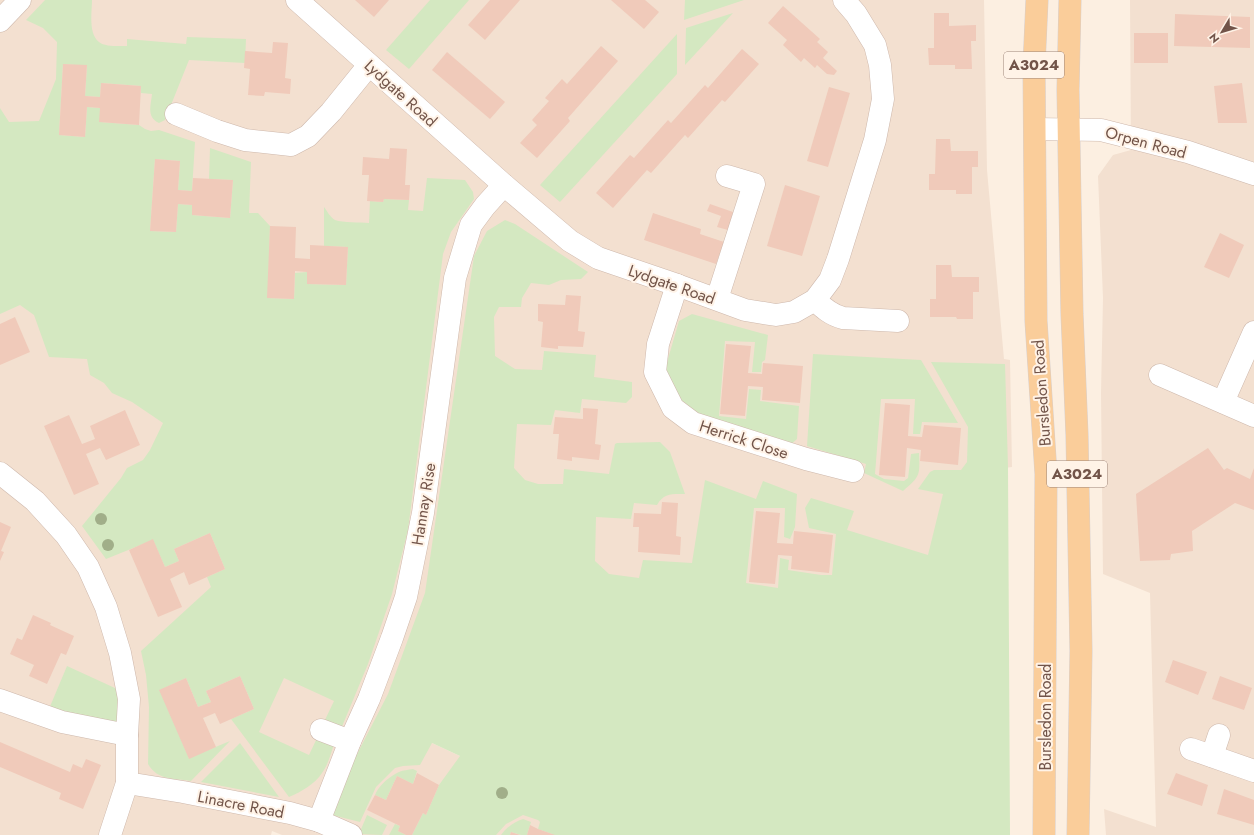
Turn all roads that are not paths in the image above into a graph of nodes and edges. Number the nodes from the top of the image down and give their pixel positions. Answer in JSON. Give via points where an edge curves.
{"nodes":[{"id":1,"x":20,"y":0,"type":"edge"},
{"id":2,"x":297,"y":0,"type":"edge"},
{"id":3,"x":844,"y":0,"type":"edge"},
{"id":4,"x":1038,"y":0,"type":"edge"},
{"id":5,"x":1070,"y":0,"type":"edge"},
{"id":6,"x":0,"y":21,"type":"edge"},
{"id":7,"x":370,"y":65,"type":"junction"},
{"id":8,"x":176,"y":114,"type":"dead end"},
{"id":9,"x":1035,"y":129,"type":"junction"},
{"id":10,"x":1069,"y":129,"type":"junction"},
{"id":11,"x":1254,"y":174,"type":"edge"},
{"id":12,"x":726,"y":176,"type":"dead end"},
{"id":13,"x":504,"y":185,"type":"junction"},
{"id":14,"x":677,"y":285,"type":"junction"},
{"id":15,"x":717,"y":300,"type":"junction"},
{"id":16,"x":815,"y":300,"type":"junction"},
{"id":17,"x":898,"y":321,"type":"dead end"},
{"id":18,"x":1254,"y":332,"type":"edge"},
{"id":19,"x":1160,"y":375,"type":"dead end"},
{"id":20,"x":1223,"y":402,"type":"junction"},
{"id":21,"x":1254,"y":416,"type":"edge"},
{"id":22,"x":852,"y":471,"type":"dead end"},
{"id":23,"x":0,"y":473,"type":"edge"},
{"id":24,"x":0,"y":700,"type":"edge"},
{"id":25,"x":321,"y":730,"type":"dead end"},
{"id":26,"x":127,"y":735,"type":"junction"},
{"id":27,"x":1219,"y":735,"type":"dead end"},
{"id":28,"x":350,"y":741,"type":"junction"},
{"id":29,"x":1191,"y":748,"type":"dead end"},
{"id":30,"x":1212,"y":756,"type":"junction"},
{"id":31,"x":1254,"y":771,"type":"edge"},
{"id":32,"x":127,"y":783,"type":"junction"},
{"id":33,"x":319,"y":821,"type":"junction"},
{"id":34,"x":110,"y":835,"type":"edge"},
{"id":35,"x":351,"y":835,"type":"edge"},
{"id":36,"x":1044,"y":835,"type":"edge"},
{"id":37,"x":1078,"y":835,"type":"edge"}],
"edges":[{"from":1,"to":6,"type":"street"},
{"from":2,"to":7,"type":"street","name":"Lydgate Road"},
{"from":3,"to":16,"type":"street","name":"Lydgate Road","via":[[875,45],[880,65],[883,99],[875,140],[838,259],[830,280]]},
{"from":4,"to":9,"type":"main road","name":"Bursledon Road","number":"A3024","via":[[1034,66]]},
{"from":5,"to":10,"type":"main road","name":"Bursledon Road","number":"A3024"},
{"from":7,"to":8,"type":"street","via":[[308,136],[291,145],[245,140]]},
{"from":7,"to":13,"type":"street","name":"Lydgate Road"},
{"from":9,"to":10,"type":"street","name":"Orpen Road"},
{"from":9,"to":36,"type":"main road","name":"Bursledon Road","number":"A3024","via":[[1036,321],[1046,474]]},
{"from":10,"to":11,"type":"street","name":"Orpen Road","via":[[1101,130],[1119,134],[1188,152]]},
{"from":10,"to":37,"type":"main road","name":"Bursledon Road","number":"A3024","via":[[1081,651]]},
{"from":12,"to":15,"type":"street","via":[[754,184]]},
{"from":13,"to":14,"type":"street","name":"Lydgate Road","via":[[570,241],[598,258]]},
{"from":13,"to":28,"type":"street","name":"Hannay Rise","via":[[471,225],[454,278],[423,513],[406,597],[371,693]]},
{"from":14,"to":15,"type":"street","name":"Lydgate Road"},
{"from":14,"to":22,"type":"street","name":"Herrick Close","via":[[658,344],[655,372],[673,408],[693,423]]},
{"from":15,"to":16,"type":"street","name":"Lydgate Road","via":[[745,310],[776,315],[794,312]]},
{"from":16,"to":17,"type":"street","via":[[823,308],[843,318]]},
{"from":18,"to":20,"type":"street"},
{"from":19,"to":20,"type":"street"},
{"from":20,"to":21,"type":"street"},
{"from":23,"to":26,"type":"street","via":[[35,501],[66,535],[88,567],[106,607],[120,653],[129,699]]},
{"from":24,"to":26,"type":"street","via":[[62,722]]},
{"from":25,"to":28,"type":"street"},
{"from":26,"to":32,"type":"street"},
{"from":27,"to":30,"type":"street"},
{"from":28,"to":33,"type":"street","name":"Hannay Rise"},
{"from":29,"to":30,"type":"street"},
{"from":30,"to":31,"type":"street"},
{"from":32,"to":33,"type":"street","name":"Linacre Road","via":[[290,813]]},
{"from":32,"to":34,"type":"street"},
{"from":33,"to":35,"type":"street","name":"Linacre Road"}]}
